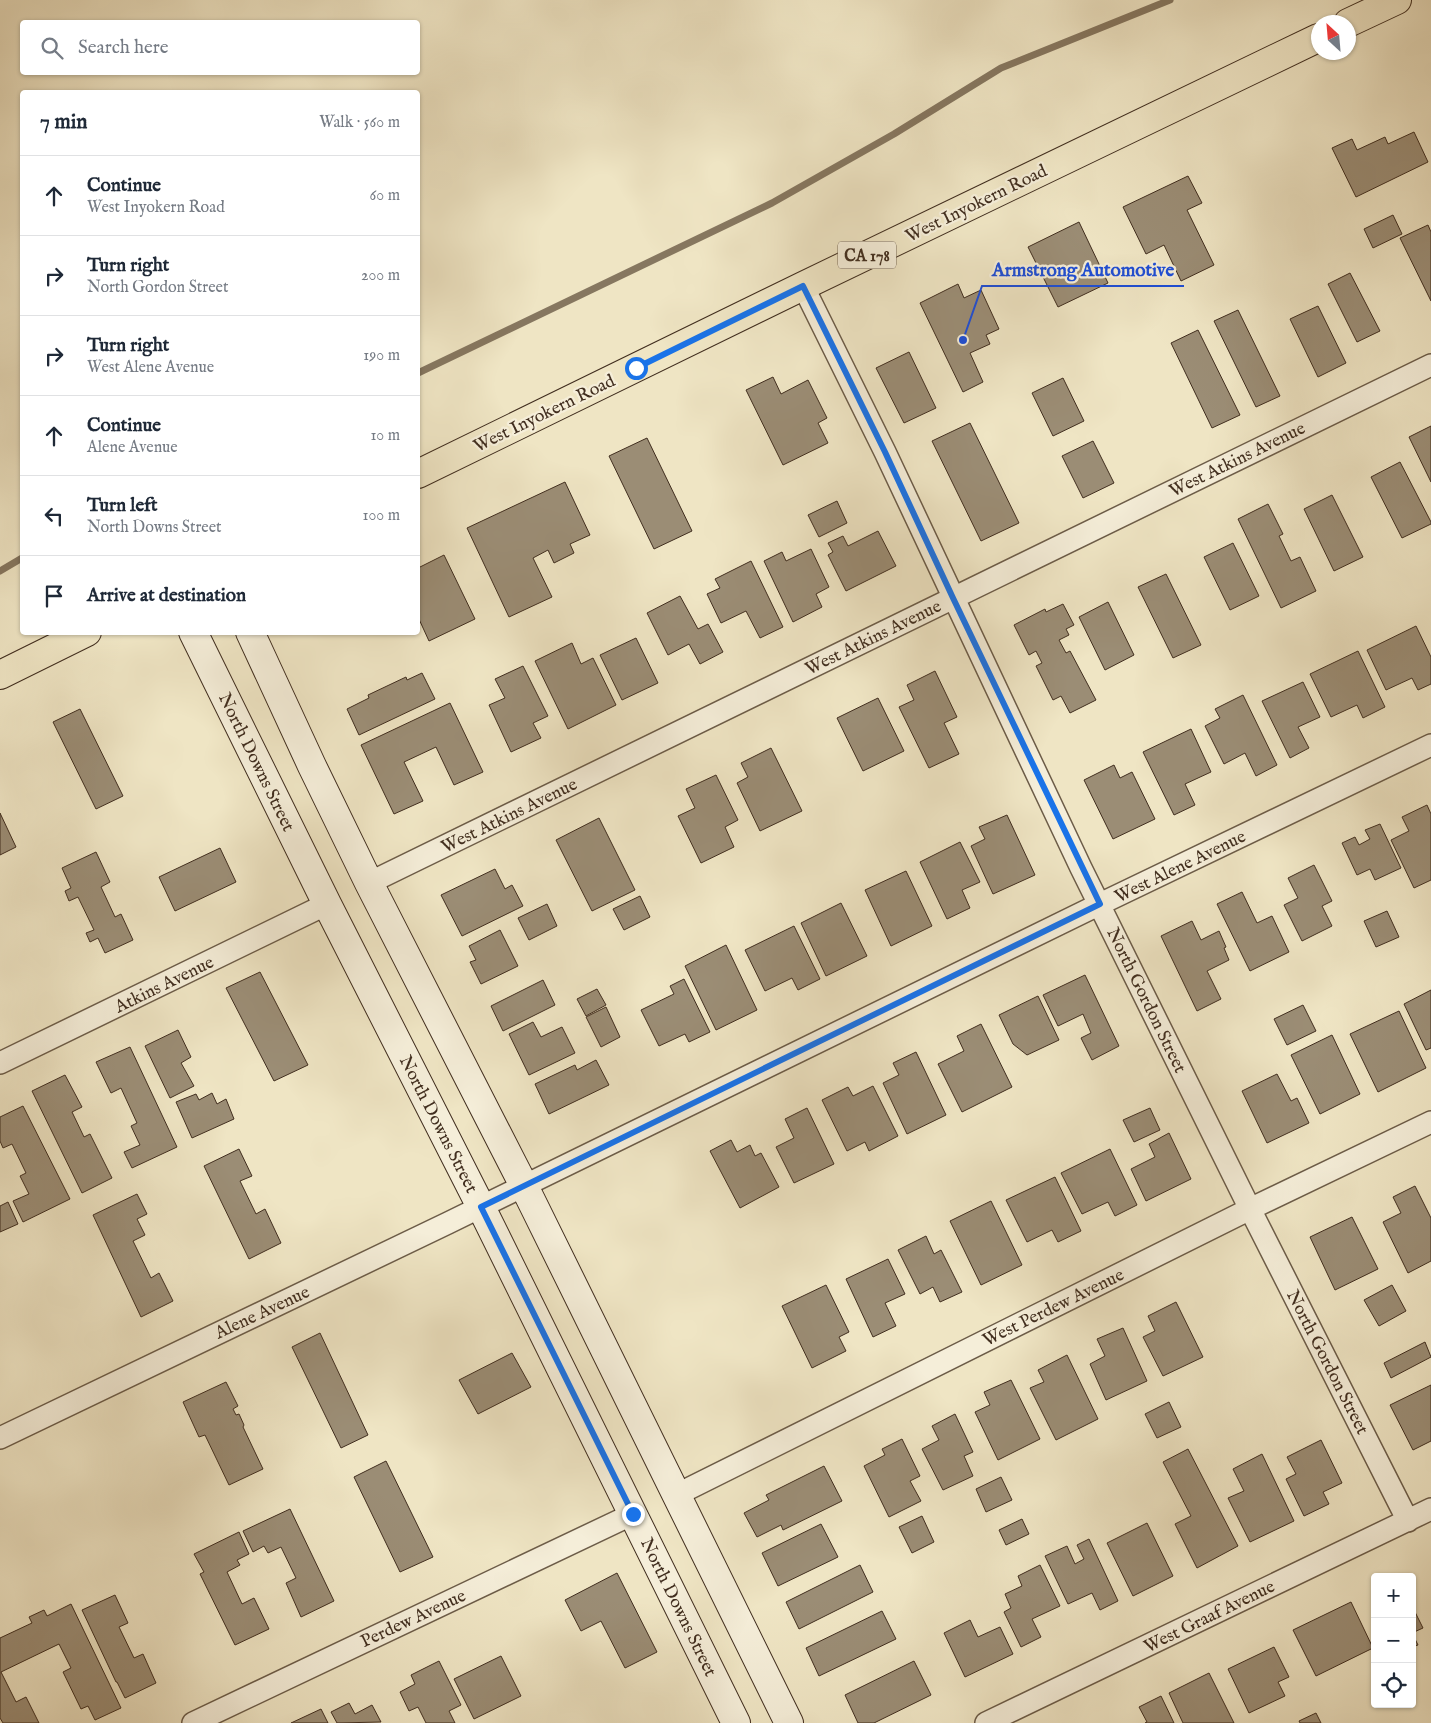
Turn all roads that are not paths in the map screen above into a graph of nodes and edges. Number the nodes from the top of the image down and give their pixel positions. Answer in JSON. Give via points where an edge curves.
{"nodes":[{"id":1,"x":1397,"y":0,"type":"edge"},
{"id":2,"x":1356,"y":20,"type":"edge"},
{"id":3,"x":1311,"y":41,"type":"edge"},
{"id":4,"x":803,"y":286,"type":"junction"},
{"id":5,"x":1431,"y":365,"type":"edge"},
{"id":6,"x":420,"y":473,"type":"edge"},
{"id":7,"x":953,"y":598,"type":"junction"},
{"id":8,"x":81,"y":635,"type":"edge"},
{"id":9,"x":193,"y":635,"type":"edge"},
{"id":10,"x":251,"y":635,"type":"edge"},
{"id":11,"x":0,"y":675,"type":"edge"},
{"id":12,"x":1431,"y":745,"type":"edge"},
{"id":13,"x":369,"y":883,"type":"junction"},
{"id":14,"x":327,"y":904,"type":"junction"},
{"id":15,"x":1100,"y":904,"type":"junction"},
{"id":16,"x":0,"y":1063,"type":"edge"},
{"id":17,"x":1431,"y":1122,"type":"edge"},
{"id":18,"x":524,"y":1186,"type":"junction"},
{"id":19,"x":481,"y":1207,"type":"junction"},
{"id":20,"x":1250,"y":1209,"type":"junction"},
{"id":21,"x":0,"y":1438,"type":"edge"},
{"id":22,"x":676,"y":1495,"type":"junction"},
{"id":23,"x":1431,"y":1510,"type":"edge"},
{"id":24,"x":633,"y":1514,"type":"junction"},
{"id":25,"x":1408,"y":1521,"type":"junction"},
{"id":26,"x":193,"y":1723,"type":"edge"},
{"id":27,"x":736,"y":1723,"type":"edge"},
{"id":28,"x":789,"y":1723,"type":"edge"},
{"id":29,"x":986,"y":1723,"type":"edge"}],
"edges":[{"from":1,"to":2,"type":"main road"},
{"from":3,"to":4,"type":"main road","name":"West Inyokern Road","number":"CA 178"},
{"from":4,"to":6,"type":"main road","name":"West Inyokern Road","number":"CA 178"},
{"from":4,"to":7,"type":"street","name":"North Gordon Street"},
{"from":5,"to":7,"type":"street","name":"West Atkins Avenue"},
{"from":7,"to":13,"type":"street","name":"West Atkins Avenue"},
{"from":7,"to":15,"type":"street","name":"North Gordon Street"},
{"from":8,"to":11,"type":"main road"},
{"from":9,"to":14,"type":"street","name":"North Downs Street"},
{"from":10,"to":13,"type":"street"},
{"from":12,"to":15,"type":"street","name":"West Alene Avenue"},
{"from":13,"to":18,"type":"street"},
{"from":14,"to":16,"type":"street","name":"Atkins Avenue"},
{"from":14,"to":19,"type":"street","name":"North Downs Street"},
{"from":15,"to":18,"type":"street","name":"West Alene Avenue"},
{"from":15,"to":20,"type":"street","name":"North Gordon Street"},
{"from":17,"to":20,"type":"street","name":"West Perdew Avenue"},
{"from":18,"to":19,"type":"street","name":"Alene Avenue"},
{"from":18,"to":22,"type":"street"},
{"from":19,"to":21,"type":"street","name":"Alene Avenue"},
{"from":19,"to":24,"type":"street","name":"North Downs Street"},
{"from":20,"to":22,"type":"street","name":"West Perdew Avenue"},
{"from":20,"to":25,"type":"street","name":"North Gordon Street"},
{"from":22,"to":28,"type":"street"},
{"from":23,"to":25,"type":"street","name":"West Graaf Avenue"},
{"from":24,"to":26,"type":"street","name":"Perdew Avenue"},
{"from":24,"to":27,"type":"street","name":"North Downs Street"},
{"from":25,"to":29,"type":"street","name":"West Graaf Avenue"}]}
